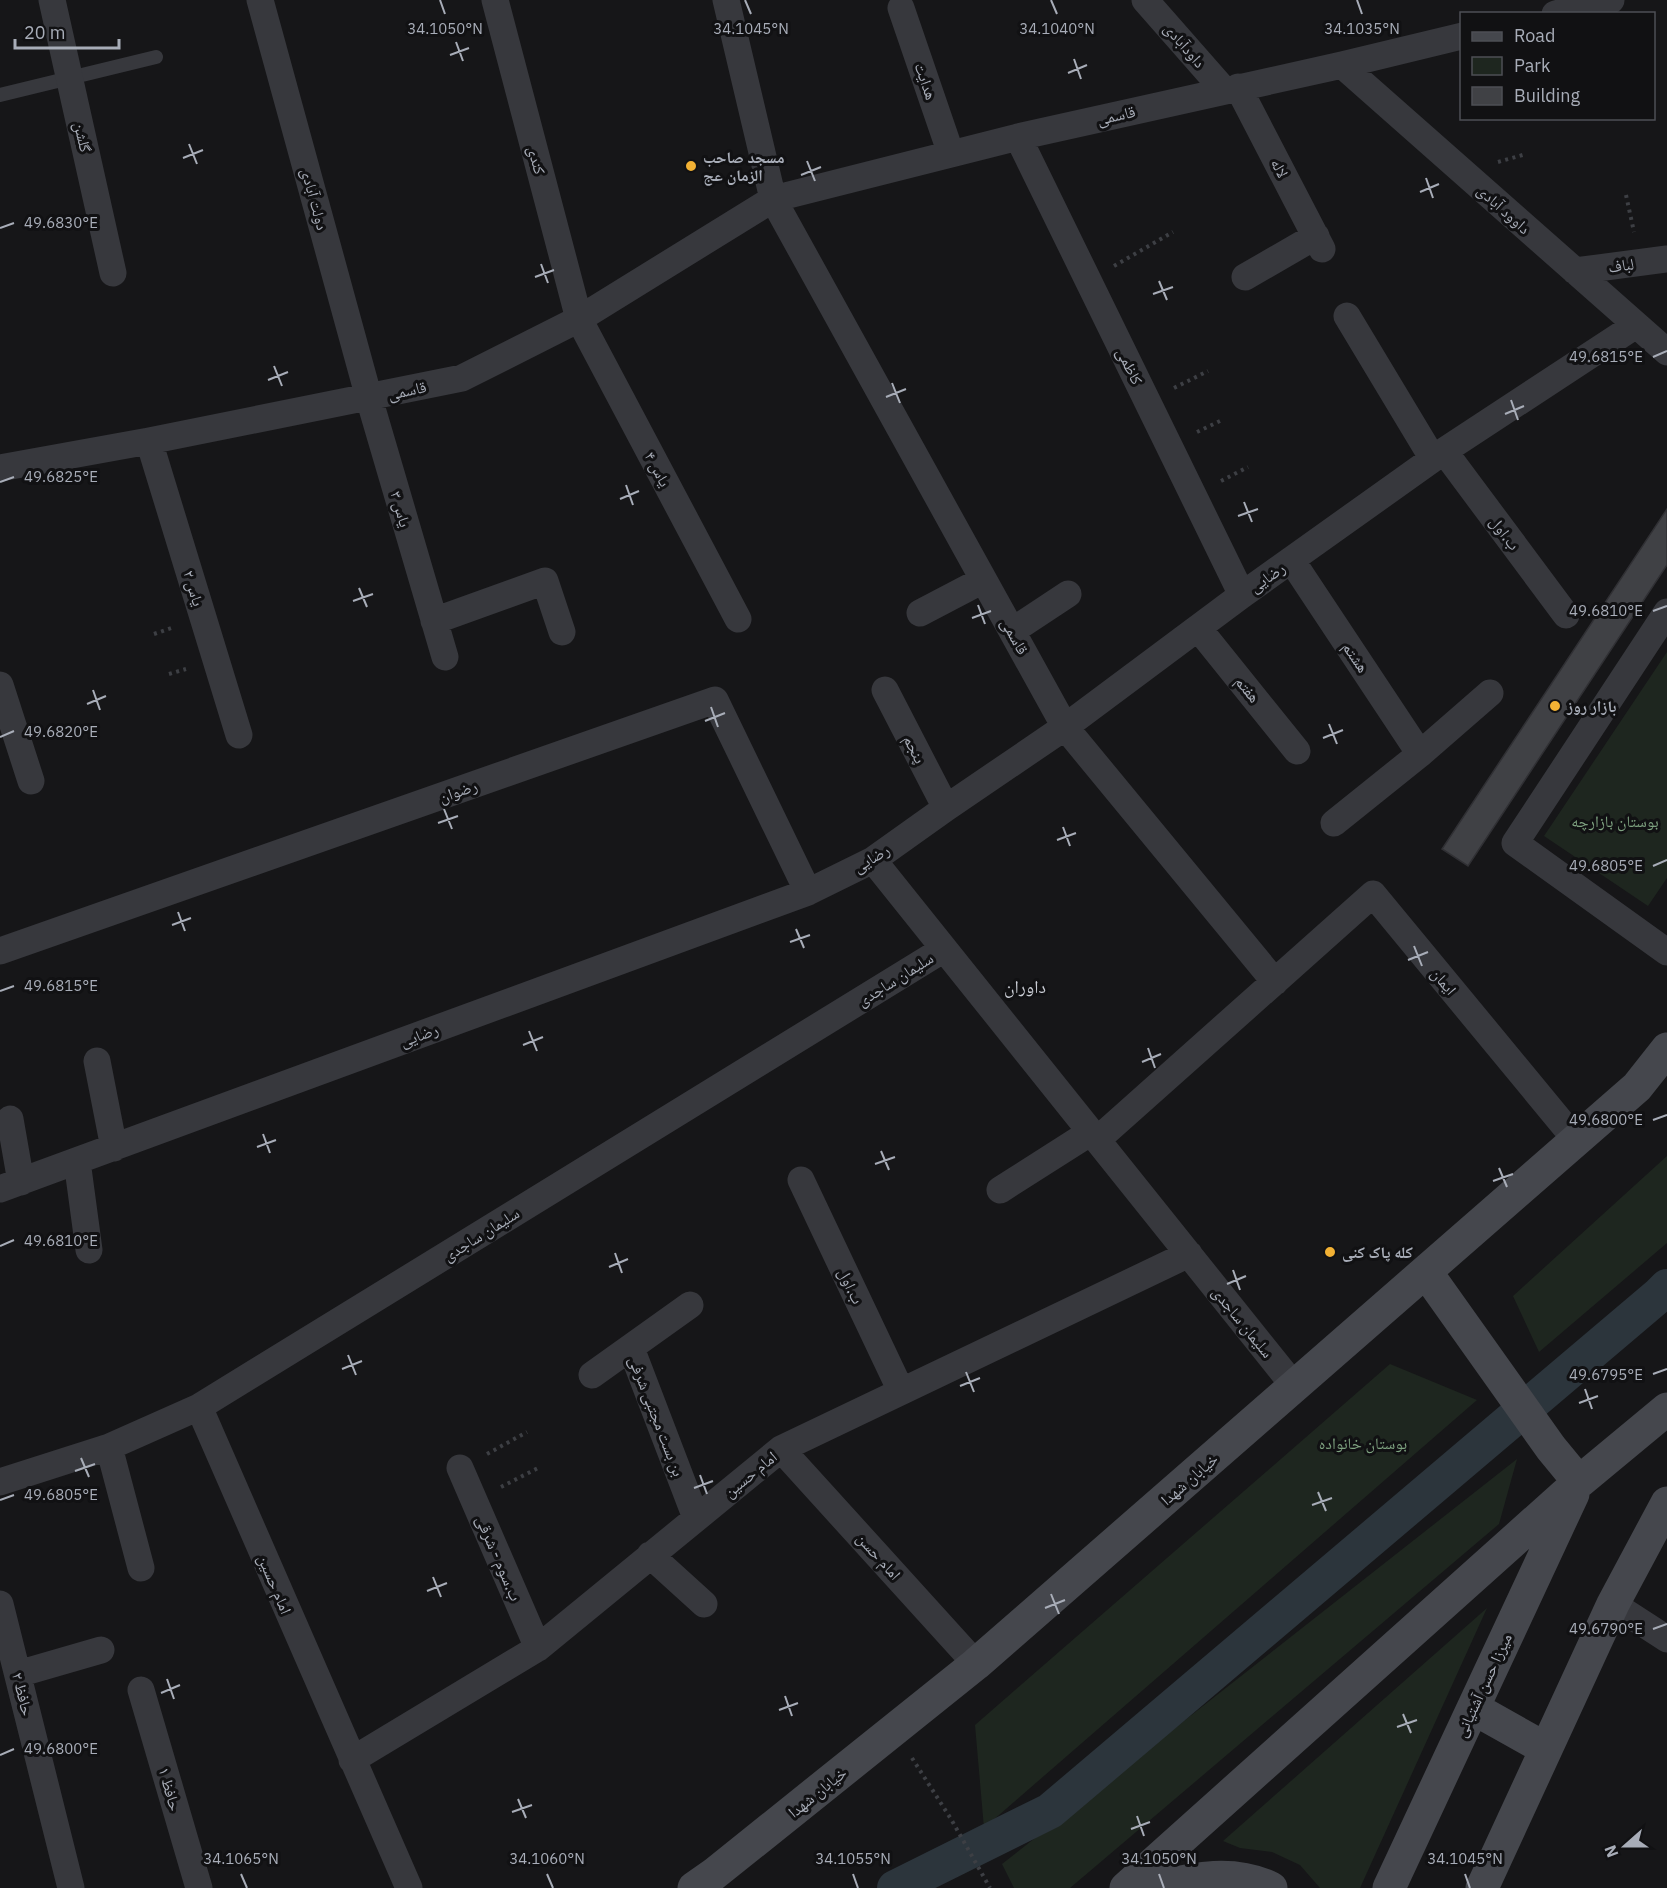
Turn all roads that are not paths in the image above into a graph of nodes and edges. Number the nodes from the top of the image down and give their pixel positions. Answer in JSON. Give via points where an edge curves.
{"nodes":[{"id":1,"x":52,"y":0,"type":"edge"},
{"id":2,"x":260,"y":0,"type":"edge"},
{"id":3,"x":495,"y":0,"type":"edge"},
{"id":4,"x":726,"y":0,"type":"edge"},
{"id":5,"x":1145,"y":0,"type":"edge"},
{"id":6,"x":1611,"y":0,"type":"edge"},
{"id":7,"x":901,"y":8,"type":"dead end"},
{"id":8,"x":1563,"y":12,"type":"edge"},
{"id":9,"x":1460,"y":36,"type":"edge"},
{"id":10,"x":156,"y":57,"type":"dead end"},
{"id":11,"x":1342,"y":65,"type":"junction"},
{"id":12,"x":70,"y":79,"type":"junction"},
{"id":13,"x":1231,"y":89,"type":"junction"},
{"id":14,"x":0,"y":95,"type":"edge"},
{"id":15,"x":1018,"y":137,"type":"junction"},
{"id":16,"x":951,"y":154,"type":"junction"},
{"id":17,"x":773,"y":199,"type":"junction"},
{"id":18,"x":1654,"y":260,"type":"edge"},
{"id":19,"x":1575,"y":271,"type":"junction"},
{"id":20,"x":113,"y":273,"type":"dead end"},
{"id":21,"x":1245,"y":277,"type":"dead end"},
{"id":22,"x":1347,"y":316,"type":"dead end"},
{"id":23,"x":579,"y":319,"type":"junction"},
{"id":24,"x":1636,"y":325,"type":"junction"},
{"id":25,"x":1667,"y":352,"type":"edge"},
{"id":26,"x":369,"y":398,"type":"junction"},
{"id":27,"x":149,"y":441,"type":"junction"},
{"id":28,"x":1438,"y":455,"type":"junction"},
{"id":29,"x":0,"y":468,"type":"edge"},
{"id":30,"x":1292,"y":561,"type":"junction"},
{"id":31,"x":983,"y":580,"type":"junction"},
{"id":32,"x":1068,"y":594,"type":"dead end"},
{"id":33,"x":1242,"y":595,"type":"junction"},
{"id":34,"x":1667,"y":612,"type":"edge"},
{"id":35,"x":920,"y":613,"type":"dead end"},
{"id":36,"x":1566,"y":615,"type":"dead end"},
{"id":37,"x":738,"y":619,"type":"dead end"},
{"id":38,"x":434,"y":621,"type":"junction"},
{"id":39,"x":1198,"y":628,"type":"junction"},
{"id":40,"x":1012,"y":631,"type":"junction"},
{"id":41,"x":562,"y":632,"type":"dead end"},
{"id":42,"x":445,"y":657,"type":"dead end"},
{"id":43,"x":0,"y":685,"type":"edge"},
{"id":44,"x":885,"y":690,"type":"dead end"},
{"id":45,"x":1490,"y":693,"type":"dead end"},
{"id":46,"x":1065,"y":728,"type":"junction"},
{"id":47,"x":238,"y":735,"type":"dead end"},
{"id":48,"x":1297,"y":751,"type":"dead end"},
{"id":49,"x":1420,"y":754,"type":"junction"},
{"id":50,"x":32,"y":781,"type":"dead end"},
{"id":51,"x":946,"y":808,"type":"junction"},
{"id":52,"x":1334,"y":823,"type":"dead end"},
{"id":53,"x":873,"y":860,"type":"junction"},
{"id":54,"x":808,"y":892,"type":"junction"},
{"id":55,"x":944,"y":949,"type":"junction"},
{"id":56,"x":0,"y":951,"type":"edge"},
{"id":57,"x":1667,"y":952,"type":"edge"},
{"id":58,"x":1275,"y":982,"type":"junction"},
{"id":59,"x":1667,"y":1049,"type":"edge"},
{"id":60,"x":97,"y":1061,"type":"dead end"},
{"id":61,"x":1667,"y":1067,"type":"edge"},
{"id":62,"x":1637,"y":1087,"type":"junction"},
{"id":63,"x":10,"y":1119,"type":"dead end"},
{"id":64,"x":1094,"y":1136,"type":"junction"},
{"id":65,"x":1576,"y":1140,"type":"junction"},
{"id":66,"x":114,"y":1148,"type":"junction"},
{"id":67,"x":77,"y":1161,"type":"junction"},
{"id":68,"x":801,"y":1180,"type":"dead end"},
{"id":69,"x":10,"y":1186,"type":"edge"},
{"id":70,"x":1000,"y":1190,"type":"dead end"},
{"id":71,"x":89,"y":1250,"type":"dead end"},
{"id":72,"x":1189,"y":1254,"type":"junction"},
{"id":73,"x":1426,"y":1272,"type":"junction"},
{"id":74,"x":690,"y":1305,"type":"dead end"},
{"id":75,"x":631,"y":1348,"type":"junction"},
{"id":76,"x":592,"y":1375,"type":"dead end"},
{"id":77,"x":1295,"y":1387,"type":"junction"},
{"id":78,"x":901,"y":1392,"type":"junction"},
{"id":79,"x":199,"y":1407,"type":"junction"},
{"id":80,"x":1667,"y":1409,"type":"edge"},
{"id":81,"x":109,"y":1447,"type":"junction"},
{"id":82,"x":782,"y":1449,"type":"junction"},
{"id":83,"x":460,"y":1468,"type":"road end"},
{"id":84,"x":0,"y":1482,"type":"edge"},
{"id":85,"x":1578,"y":1482,"type":"junction"},
{"id":86,"x":1664,"y":1516,"type":"edge"},
{"id":87,"x":696,"y":1518,"type":"junction"},
{"id":88,"x":650,"y":1556,"type":"junction"},
{"id":89,"x":141,"y":1568,"type":"dead end"},
{"id":90,"x":0,"y":1604,"type":"edge"},
{"id":91,"x":704,"y":1604,"type":"dead end"},
{"id":92,"x":1613,"y":1604,"type":"junction"},
{"id":93,"x":1667,"y":1639,"type":"edge"},
{"id":94,"x":538,"y":1648,"type":"junction"},
{"id":95,"x":101,"y":1650,"type":"dead end"},
{"id":96,"x":976,"y":1664,"type":"junction"},
{"id":97,"x":18,"y":1674,"type":"junction"},
{"id":98,"x":141,"y":1690,"type":"dead end"},
{"id":99,"x":1473,"y":1708,"type":"junction"},
{"id":100,"x":1546,"y":1749,"type":"junction"},
{"id":101,"x":352,"y":1760,"type":"junction"},
{"id":102,"x":71,"y":1888,"type":"edge"},
{"id":103,"x":199,"y":1888,"type":"edge"},
{"id":104,"x":409,"y":1888,"type":"edge"},
{"id":105,"x":693,"y":1888,"type":"edge"},
{"id":106,"x":1126,"y":1888,"type":"edge"},
{"id":107,"x":1152,"y":1888,"type":"edge"},
{"id":108,"x":1271,"y":1888,"type":"edge"},
{"id":109,"x":1389,"y":1888,"type":"edge"},
{"id":110,"x":1482,"y":1888,"type":"edge"}],
"edges":[{"from":1,"to":12,"type":"street","name":"گلشن"},
{"from":2,"to":26,"type":"street","name":"دولت آبادی"},
{"from":3,"to":23,"type":"street","name":"کندی"},
{"from":4,"to":17,"type":"street"},
{"from":5,"to":13,"type":"street","name":"داودآبادی"},
{"from":6,"to":8,"type":"street"},
{"from":7,"to":16,"type":"street","name":"هدایت"},
{"from":9,"to":11,"type":"street","name":"قاسمی"},
{"from":10,"to":12,"type":"lane"},
{"from":11,"to":13,"type":"street","name":"قاسمی"},
{"from":11,"to":19,"type":"street","name":"داوود آبادی"},
{"from":12,"to":14,"type":"lane"},
{"from":12,"to":20,"type":"street","name":"گلشن"},
{"from":13,"to":15,"type":"street","name":"قاسمی"},
{"from":13,"to":21,"type":"street","name":"لاله","via":[[1319,243]]},
{"from":15,"to":16,"type":"street","name":"قاسمی"},
{"from":15,"to":33,"type":"street","name":"کاظمی"},
{"from":16,"to":17,"type":"street","name":"قاسمی"},
{"from":17,"to":23,"type":"street","name":"قاسمی"},
{"from":17,"to":31,"type":"street","name":"قاسمی"},
{"from":18,"to":19,"type":"street","name":"لباف"},
{"from":19,"to":24,"type":"street","name":"داوود آبادی"},
{"from":22,"to":28,"type":"street","name":"ب.اول"},
{"from":23,"to":26,"type":"street","name":"قاسمی","via":[[462,378]]},
{"from":23,"to":37,"type":"street","name":"یاس ۴"},
{"from":24,"to":25,"type":"street","name":"داوود آبادی"},
{"from":24,"to":28,"type":"street","name":"رضایی"},
{"from":26,"to":27,"type":"street","name":"قاسمی"},
{"from":26,"to":38,"type":"street","name":"یاس ۳"},
{"from":27,"to":29,"type":"street","name":"قاسمی"},
{"from":27,"to":47,"type":"street","name":"یاس ۲"},
{"from":28,"to":30,"type":"street","name":"رضایی"},
{"from":28,"to":36,"type":"street","name":"ب.اول"},
{"from":30,"to":33,"type":"street","name":"رضایی"},
{"from":30,"to":49,"type":"street","name":"هشتم"},
{"from":31,"to":35,"type":"street"},
{"from":31,"to":40,"type":"street","name":"قاسمی"},
{"from":32,"to":40,"type":"street"},
{"from":33,"to":39,"type":"street","name":"رضایی"},
{"from":34,"to":57,"type":"street","via":[[1515,843]]},
{"from":38,"to":41,"type":"street","via":[[544,581]]},
{"from":38,"to":42,"type":"street","name":"یاس ۳"},
{"from":39,"to":46,"type":"street","name":"رضایی"},
{"from":39,"to":48,"type":"street","name":"هفتم"},
{"from":40,"to":46,"type":"street","name":"قاسمی"},
{"from":43,"to":50,"type":"street"},
{"from":44,"to":51,"type":"street","name":"پنجم"},
{"from":45,"to":49,"type":"street"},
{"from":46,"to":51,"type":"street","name":"رضایی"},
{"from":46,"to":58,"type":"street"},
{"from":49,"to":52,"type":"street"},
{"from":51,"to":53,"type":"street","name":"رضایی"},
{"from":53,"to":54,"type":"street","name":"رضایی"},
{"from":53,"to":55,"type":"street","name":"سلیمان ساجدی"},
{"from":54,"to":56,"type":"street","name":"رضوان","via":[[715,700]]},
{"from":54,"to":66,"type":"street","name":"رضایی"},
{"from":55,"to":64,"type":"street","name":"سلیمان ساجدی"},
{"from":55,"to":79,"type":"street","name":"سلیمان ساجدی"},
{"from":58,"to":64,"type":"street","name":"ایمان"},
{"from":58,"to":65,"type":"street","name":"ایمان","via":[[1373,894]]},
{"from":59,"to":62,"type":"main road","name":"خیابان شهدا"},
{"from":60,"to":66,"type":"street"},
{"from":61,"to":62,"type":"main road"},
{"from":62,"to":65,"type":"main road","name":"خیابان شهدا"},
{"from":63,"to":69,"type":"street"},
{"from":64,"to":70,"type":"street","name":"ایمان"},
{"from":64,"to":72,"type":"street","name":"سلیمان ساجدی"},
{"from":65,"to":73,"type":"main road","name":"خیابان شهدا"},
{"from":66,"to":67,"type":"street","name":"رضایی"},
{"from":67,"to":69,"type":"street","name":"رضایی"},
{"from":67,"to":71,"type":"street"},
{"from":68,"to":78,"type":"street","name":"ب.اول"},
{"from":72,"to":77,"type":"street","name":"سلیمان ساجدی"},
{"from":72,"to":78,"type":"street","name":"امام حسین"},
{"from":73,"to":77,"type":"main road","name":"خیابان شهدا"},
{"from":73,"to":85,"type":"main road"},
{"from":74,"to":75,"type":"street"},
{"from":75,"to":76,"type":"street"},
{"from":75,"to":87,"type":"street","name":"بن بست مجتبی شرفی"},
{"from":77,"to":96,"type":"main road","name":"خیابان شهدا"},
{"from":78,"to":82,"type":"street","name":"امام حسین"},
{"from":79,"to":81,"type":"street","name":"سلیمان ساجدی"},
{"from":79,"to":101,"type":"street","name":"امام حسین"},
{"from":80,"to":85,"type":"main road"},
{"from":81,"to":84,"type":"street","name":"سلیمان ساجدی"},
{"from":81,"to":89,"type":"street"},
{"from":82,"to":87,"type":"street","name":"امام حسین"},
{"from":82,"to":96,"type":"street","name":"امام حسن"},
{"from":83,"to":94,"type":"street","name":"ب.سوم - شرقی"},
{"from":85,"to":99,"type":"main road","name":"میرزا حسن آشتیانی"},
{"from":85,"to":106,"type":"main road"},
{"from":86,"to":92,"type":"main road"},
{"from":87,"to":88,"type":"street","name":"امام حسین"},
{"from":88,"to":91,"type":"street"},
{"from":88,"to":94,"type":"street","name":"امام حسین"},
{"from":90,"to":97,"type":"street","name":"حافظ ۲"},
{"from":92,"to":93,"type":"street"},
{"from":92,"to":100,"type":"main road"},
{"from":94,"to":101,"type":"street","name":"امام حسین"},
{"from":95,"to":97,"type":"street"},
{"from":96,"to":105,"type":"main road","name":"خیابان شهدا"},
{"from":97,"to":102,"type":"street","name":"حافظ ۲"},
{"from":98,"to":103,"type":"street","name":"حافظ ۱"},
{"from":99,"to":100,"type":"main road"},
{"from":99,"to":109,"type":"main road","name":"میرزا حسن آشتیانی"},
{"from":100,"to":110,"type":"main road"},
{"from":101,"to":104,"type":"street","name":"امام حسین"},
{"from":107,"to":108,"type":"main road","via":[[1229,1876]]}]}
